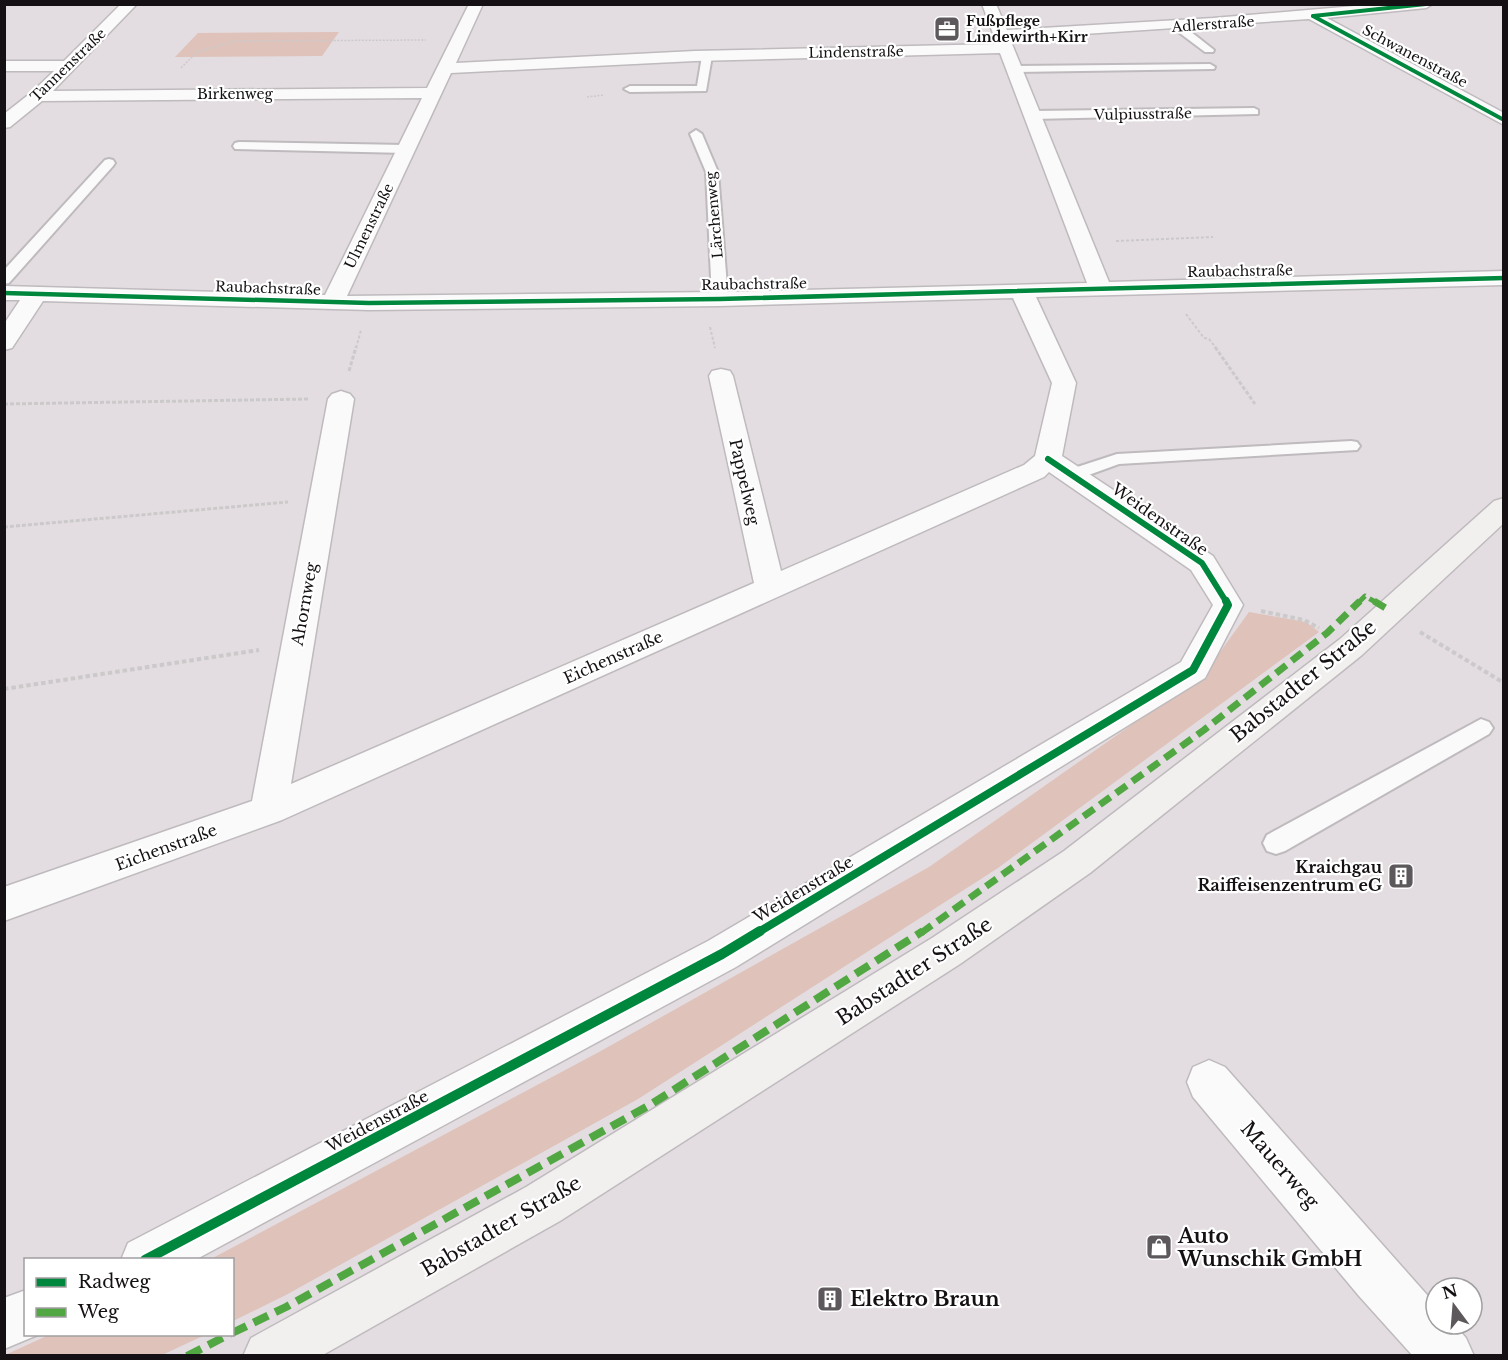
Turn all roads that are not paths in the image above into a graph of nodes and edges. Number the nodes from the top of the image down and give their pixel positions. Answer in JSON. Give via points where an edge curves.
{"nodes":[{"id":1,"x":130,"y":4,"type":"edge"},
{"id":2,"x":476,"y":4,"type":"edge"},
{"id":3,"x":989,"y":4,"type":"edge"},
{"id":4,"x":1426,"y":4,"type":"edge"},
{"id":5,"x":1313,"y":16,"type":"junction"},
{"id":6,"x":1177,"y":26,"type":"junction"},
{"id":7,"x":1003,"y":42,"type":"junction"},
{"id":8,"x":1209,"y":50,"type":"dead end"},
{"id":9,"x":707,"y":56,"type":"junction"},
{"id":10,"x":4,"y":66,"type":"edge"},
{"id":11,"x":68,"y":66,"type":"junction"},
{"id":12,"x":1210,"y":66,"type":"dead end"},
{"id":13,"x":446,"y":68,"type":"junction"},
{"id":14,"x":1014,"y":69,"type":"junction"},
{"id":15,"x":630,"y":89,"type":"dead end"},
{"id":16,"x":432,"y":93,"type":"junction"},
{"id":17,"x":38,"y":96,"type":"junction"},
{"id":18,"x":1503,"y":108,"type":"edge"},
{"id":19,"x":1486,"y":109,"type":"junction"},
{"id":20,"x":1254,"y":112,"type":"dead end"},
{"id":21,"x":1033,"y":115,"type":"junction"},
{"id":22,"x":1503,"y":120,"type":"edge"},
{"id":23,"x":4,"y":123,"type":"edge"},
{"id":24,"x":696,"y":134,"type":"dead end"},
{"id":25,"x":239,"y":146,"type":"dead end"},
{"id":26,"x":406,"y":149,"type":"junction"},
{"id":27,"x":109,"y":163,"type":"dead end"},
{"id":28,"x":1503,"y":278,"type":"edge"},
{"id":29,"x":4,"y":280,"type":"edge"},
{"id":30,"x":1100,"y":288,"type":"junction"},
{"id":31,"x":1022,"y":292,"type":"junction"},
{"id":32,"x":4,"y":293,"type":"edge"},
{"id":33,"x":35,"y":295,"type":"junction"},
{"id":34,"x":712,"y":299,"type":"junction"},
{"id":35,"x":332,"y":303,"type":"junction"},
{"id":36,"x":4,"y":343,"type":"edge"},
{"id":37,"x":721,"y":376,"type":"road end"},
{"id":38,"x":341,"y":399,"type":"road end"},
{"id":39,"x":1351,"y":446,"type":"dead end"},
{"id":40,"x":1060,"y":467,"type":"junction"},
{"id":41,"x":1503,"y":507,"type":"edge"},
{"id":42,"x":770,"y":588,"type":"junction"},
{"id":43,"x":1481,"y":728,"type":"dead end"},
{"id":44,"x":269,"y":810,"type":"junction"},
{"id":45,"x":1276,"y":843,"type":"dead end"},
{"id":46,"x":4,"y":904,"type":"edge"},
{"id":47,"x":1209,"y":1082,"type":"dead end"},
{"id":48,"x":149,"y":1258,"type":"edge"},
{"id":49,"x":24,"y":1316,"type":"edge"},
{"id":50,"x":4,"y":1324,"type":"edge"},
{"id":51,"x":269,"y":1356,"type":"edge"},
{"id":52,"x":1448,"y":1356,"type":"edge"}],
"edges":[{"from":1,"to":11,"type":"street","name":"Tannenstraße"},
{"from":2,"to":13,"type":"street","name":"Ulmenstraße"},
{"from":3,"to":7,"type":"street"},
{"from":4,"to":5,"type":"street","name":"Adlerstraße"},
{"from":5,"to":6,"type":"street","name":"Adlerstraße"},
{"from":5,"to":19,"type":"street","name":"Schwanenstraße"},
{"from":6,"to":7,"type":"street","name":"Adlerstraße"},
{"from":6,"to":8,"type":"lane"},
{"from":7,"to":9,"type":"street","name":"Lindenstraße"},
{"from":7,"to":14,"type":"street"},
{"from":9,"to":13,"type":"street","name":"Lindenstraße"},
{"from":9,"to":15,"type":"lane","via":[[702,89]]},
{"from":10,"to":11,"type":"street"},
{"from":11,"to":17,"type":"street","name":"Tannenstraße"},
{"from":12,"to":14,"type":"lane"},
{"from":13,"to":16,"type":"street","name":"Ulmenstraße"},
{"from":14,"to":21,"type":"street"},
{"from":16,"to":17,"type":"street","name":"Birkenweg"},
{"from":16,"to":26,"type":"street","name":"Ulmenstraße"},
{"from":17,"to":23,"type":"street","name":"Tannenstraße"},
{"from":18,"to":19,"type":"street"},
{"from":19,"to":22,"type":"street","name":"Schwanenstraße"},
{"from":20,"to":21,"type":"lane","name":"Vulpiusstraße"},
{"from":21,"to":30,"type":"street"},
{"from":24,"to":34,"type":"lane","name":"Lärchenweg","via":[[712,172]]},
{"from":25,"to":26,"type":"lane"},
{"from":26,"to":35,"type":"street","name":"Ulmenstraße"},
{"from":27,"to":29,"type":"lane"},
{"from":28,"to":30,"type":"street","name":"Raubachstraße"},
{"from":30,"to":31,"type":"street","name":"Raubachstraße"},
{"from":31,"to":34,"type":"street","name":"Raubachstraße"},
{"from":31,"to":40,"type":"street","via":[[1064,384]]},
{"from":32,"to":33,"type":"street","name":"Raubachstraße"},
{"from":33,"to":35,"type":"street","name":"Raubachstraße"},
{"from":33,"to":36,"type":"street"},
{"from":34,"to":35,"type":"street","name":"Raubachstraße"},
{"from":37,"to":42,"type":"street","name":"Pappelweg"},
{"from":38,"to":44,"type":"street","name":"Ahornweg"},
{"from":39,"to":40,"type":"lane","name":"Weidenstraße","via":[[1117,459]]},
{"from":40,"to":42,"type":"street","name":"Eichenstraße","via":[[1034,471]]},
{"from":40,"to":48,"type":"street","name":"Weidenstraße","via":[[1202,563],[1228,605],[1193,670],[722,954]]},
{"from":41,"to":51,"type":"street","name":"Babstadter Straße","via":[[1351,647],[1077,862],[946,951],[543,1204]]},
{"from":42,"to":44,"type":"street","name":"Eichenstraße"},
{"from":43,"to":45,"type":"lane"},
{"from":44,"to":46,"type":"street","name":"Eichenstraße"},
{"from":47,"to":52,"type":"street","name":"Mauerweg"},
{"from":49,"to":50,"type":"street"}]}
